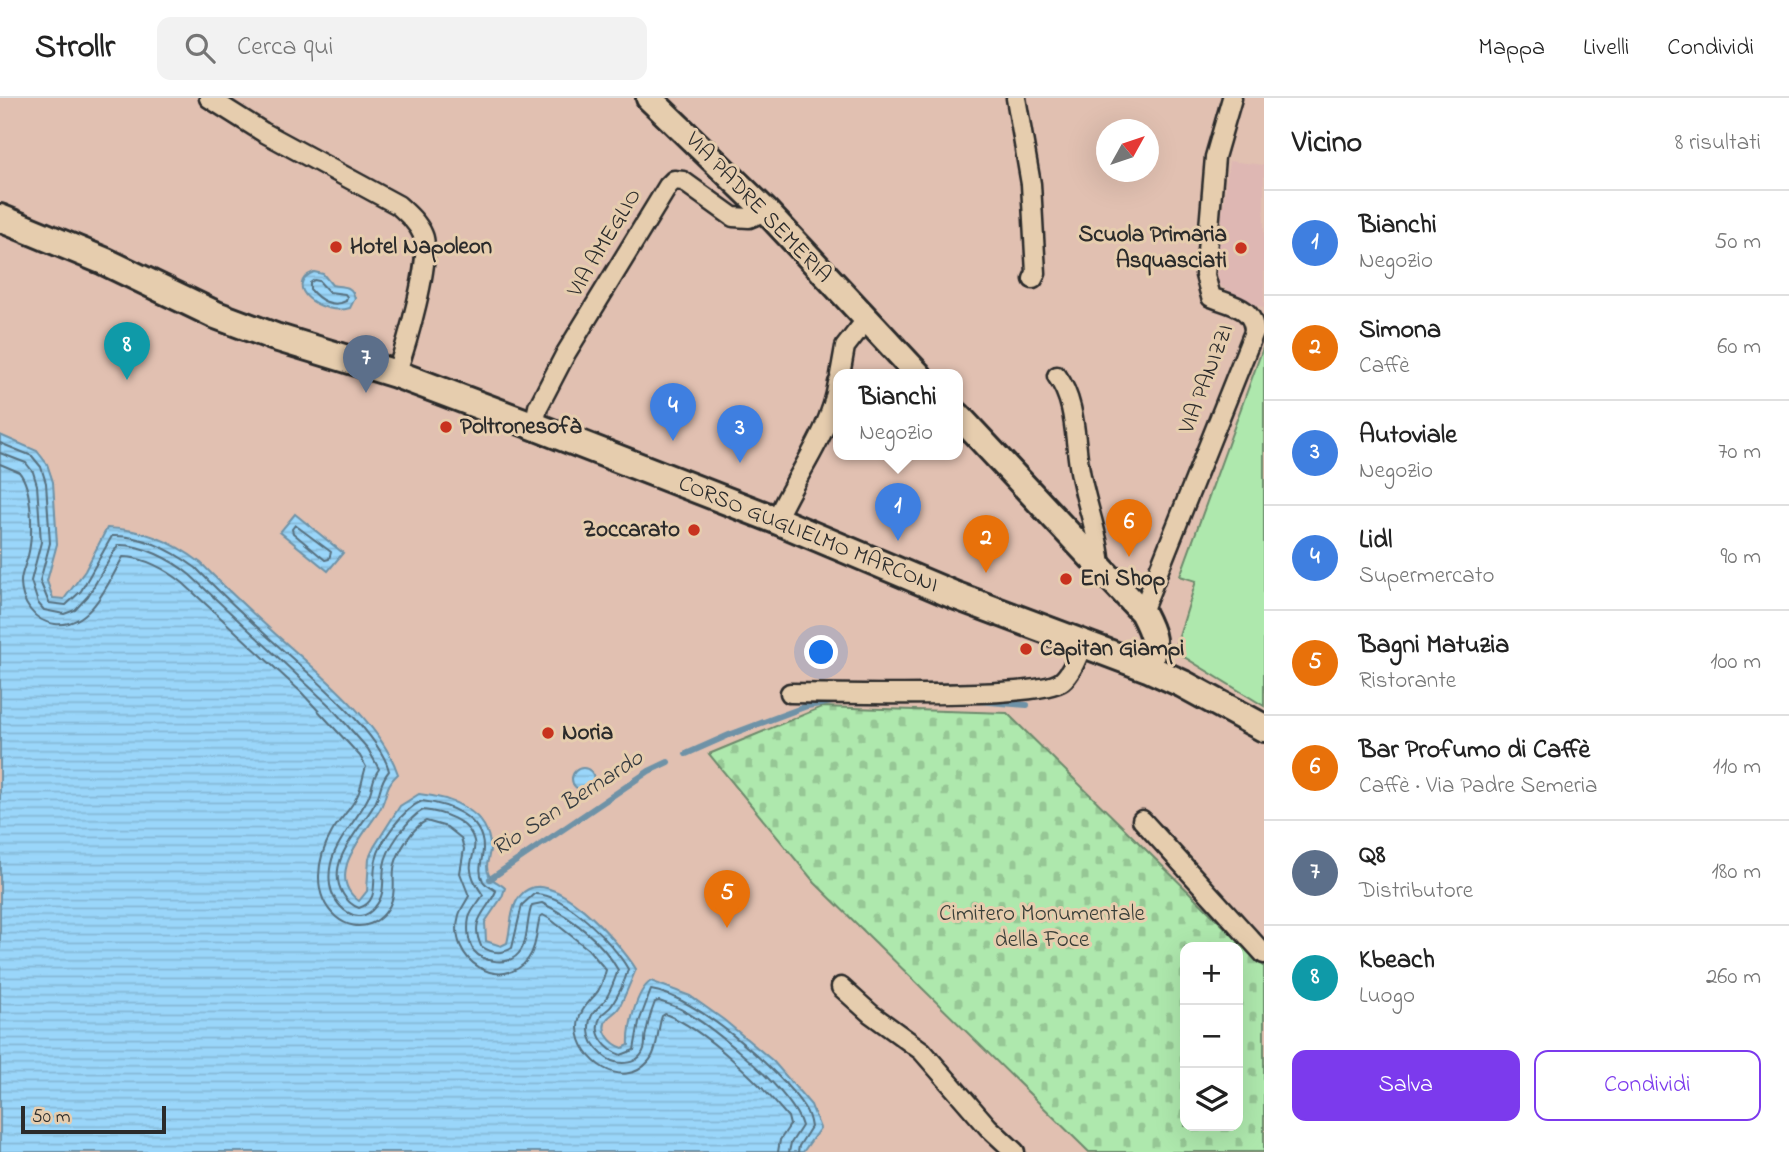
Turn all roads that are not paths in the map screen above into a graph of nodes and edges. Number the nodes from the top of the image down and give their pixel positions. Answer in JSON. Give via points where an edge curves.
{"nodes":[{"id":1,"x":209,"y":98,"type":"edge"},
{"id":2,"x":649,"y":98,"type":"edge"},
{"id":3,"x":1016,"y":98,"type":"edge"},
{"id":4,"x":1232,"y":98,"type":"edge"},
{"id":5,"x":766,"y":211,"type":"junction"},
{"id":6,"x":0,"y":218,"type":"edge"},
{"id":7,"x":1033,"y":279,"type":"dead end"},
{"id":8,"x":866,"y":320,"type":"junction"},
{"id":9,"x":841,"y":369,"type":"edge"},
{"id":10,"x":913,"y":369,"type":"edge"},
{"id":11,"x":396,"y":374,"type":"junction"},
{"id":12,"x":1057,"y":376,"type":"dead end"},
{"id":13,"x":833,"y":398,"type":"edge"},
{"id":14,"x":963,"y":421,"type":"edge"},
{"id":15,"x":534,"y":426,"type":"junction"},
{"id":16,"x":776,"y":520,"type":"junction"},
{"id":17,"x":1101,"y":569,"type":"junction"},
{"id":18,"x":1142,"y":612,"type":"junction"},
{"id":19,"x":1083,"y":644,"type":"junction"},
{"id":20,"x":1148,"y":668,"type":"junction"},
{"id":21,"x":790,"y":694,"type":"dead end"},
{"id":22,"x":1264,"y":728,"type":"edge"},
{"id":23,"x":1142,"y":820,"type":"dead end"},
{"id":24,"x":1264,"y":954,"type":"edge"},
{"id":25,"x":841,"y":987,"type":"dead end"},
{"id":26,"x":1015,"y":1152,"type":"edge"}],
"edges":[{"from":1,"to":11,"type":"street","via":[[398,205],[414,220],[425,237],[424,257],[419,293]]},
{"from":2,"to":5,"type":"main road","name":"VIA PADRE SEMERIA"},
{"from":3,"to":7,"type":"street","via":[[1031,184]]},
{"from":4,"to":18,"type":"street","name":"VIA PANIZZI","via":[[1215,157],[1205,275],[1211,297],[1247,312],[1254,320],[1254,332]]},
{"from":5,"to":8,"type":"main road","name":"VIA PADRE SEMERIA"},
{"from":5,"to":15,"type":"street","name":"VIA AMEGLIO","via":[[749,218],[733,217],[683,181],[674,180],[566,353],[542,399]]},
{"from":6,"to":11,"type":"main road","via":[[216,315]]},
{"from":8,"to":9,"type":"street","via":[[845,347]]},
{"from":8,"to":10,"type":"main road","name":"VIA PADRE SEMERIA"},
{"from":11,"to":15,"type":"main road","name":"CORSO GUGLIELMO MARCONI"},
{"from":12,"to":17,"type":"street","via":[[1069,398]]},
{"from":13,"to":16,"type":"street","via":[[818,444]]},
{"from":14,"to":17,"type":"main road"},
{"from":15,"to":16,"type":"main road","name":"CORSO GUGLIELMO MARCONI"},
{"from":16,"to":19,"type":"main road","name":"CORSO GUGLIELMO MARCONI"},
{"from":17,"to":18,"type":"main road"},
{"from":18,"to":20,"type":"main road","via":[[1154,640]]},
{"from":19,"to":20,"type":"main road","name":"CORSO GUGLIELMO MARCONI"},
{"from":19,"to":21,"type":"street","via":[[1064,680],[1012,693]]},
{"from":20,"to":22,"type":"main road","name":"CORSO GUGLIELMO MARCONI"},
{"from":23,"to":24,"type":"street"},
{"from":25,"to":26,"type":"street","via":[[922,1051]]}]}
